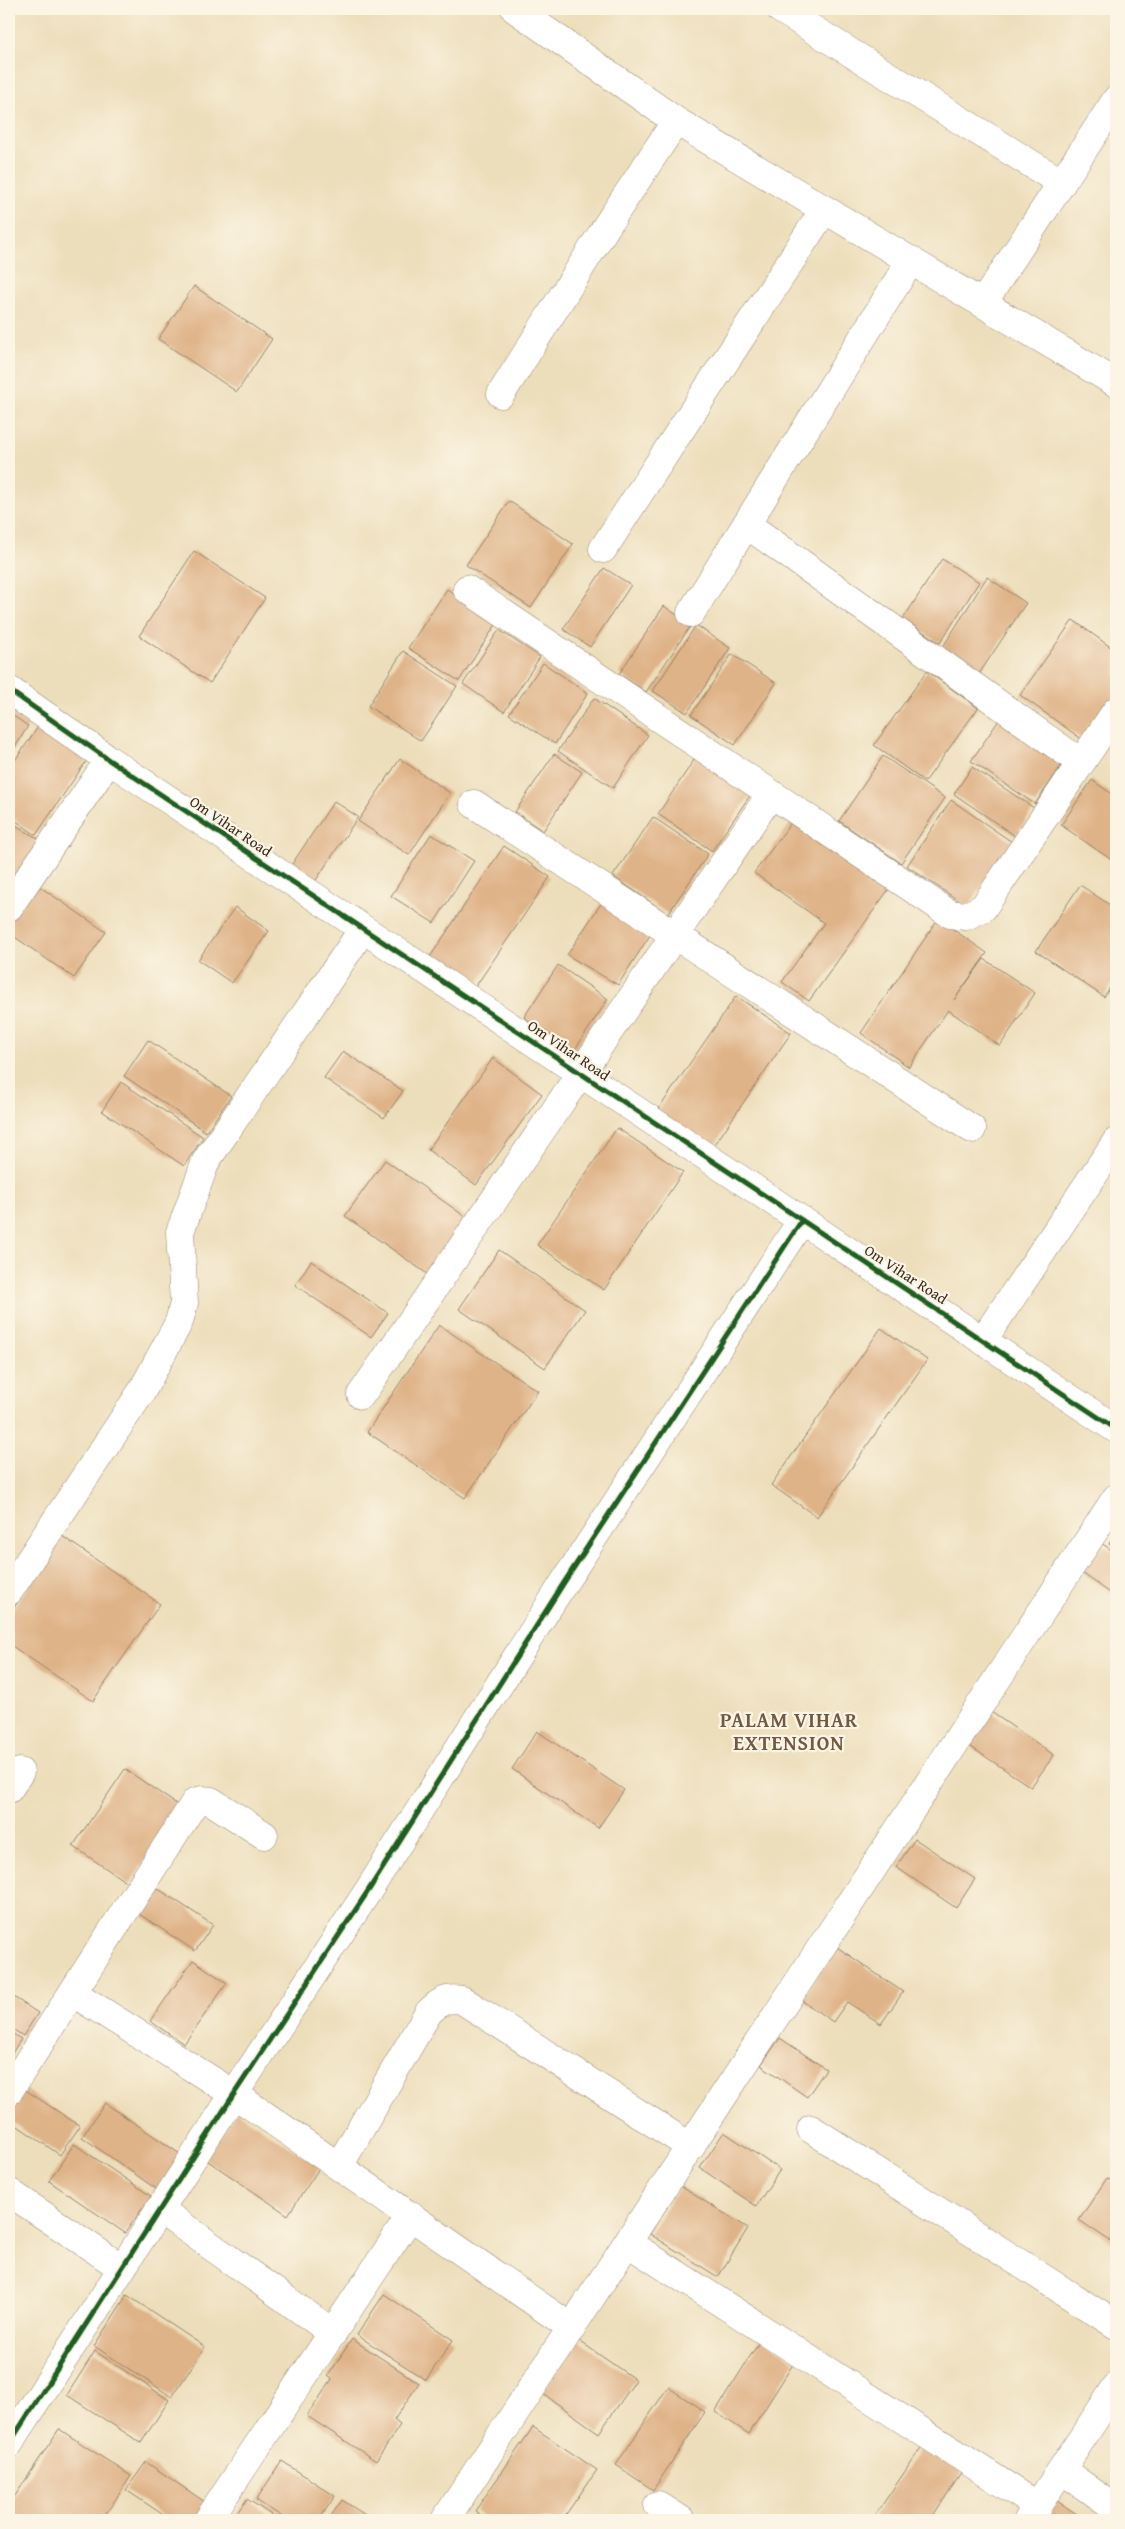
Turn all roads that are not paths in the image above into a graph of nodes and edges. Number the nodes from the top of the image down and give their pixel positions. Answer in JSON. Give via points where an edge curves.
{"nodes":[{"id":1,"x":515,"y":9,"type":"edge"},
{"id":2,"x":780,"y":9,"type":"edge"},
{"id":3,"x":1116,"y":100,"type":"edge"},
{"id":4,"x":676,"y":121,"type":"junction"},
{"id":5,"x":1062,"y":183,"type":"junction"},
{"id":6,"x":824,"y":210,"type":"junction"},
{"id":7,"x":912,"y":260,"type":"junction"},
{"id":8,"x":983,"y":303,"type":"junction"},
{"id":9,"x":1116,"y":383,"type":"edge"},
{"id":10,"x":501,"y":394,"type":"dead end"},
{"id":11,"x":746,"y":524,"type":"junction"},
{"id":12,"x":603,"y":549,"type":"dead end"},
{"id":13,"x":467,"y":589,"type":"dead end"},
{"id":14,"x":692,"y":613,"type":"dead end"},
{"id":15,"x":9,"y":690,"type":"edge"},
{"id":16,"x":1116,"y":711,"type":"edge"},
{"id":17,"x":109,"y":760,"type":"junction"},
{"id":18,"x":1080,"y":762,"type":"junction"},
{"id":19,"x":771,"y":794,"type":"junction"},
{"id":20,"x":474,"y":804,"type":"dead end"},
{"id":21,"x":9,"y":907,"type":"edge"},
{"id":22,"x":363,"y":929,"type":"junction"},
{"id":23,"x":675,"y":934,"type":"junction"},
{"id":24,"x":580,"y":1073,"type":"junction"},
{"id":25,"x":972,"y":1129,"type":"dead end"},
{"id":26,"x":1116,"y":1142,"type":"edge"},
{"id":27,"x":802,"y":1220,"type":"junction"},
{"id":28,"x":983,"y":1340,"type":"junction"},
{"id":29,"x":361,"y":1395,"type":"dead end"},
{"id":30,"x":1116,"y":1429,"type":"edge"},
{"id":31,"x":1116,"y":1498,"type":"edge"},
{"id":32,"x":9,"y":1592,"type":"edge"},
{"id":33,"x":264,"y":1836,"type":"dead end"},
{"id":34,"x":73,"y":1993,"type":"junction"},
{"id":35,"x":9,"y":2091,"type":"edge"},
{"id":36,"x":234,"y":2094,"type":"junction"},
{"id":37,"x":811,"y":2130,"type":"dead end"},
{"id":38,"x":691,"y":2147,"type":"junction"},
{"id":39,"x":339,"y":2166,"type":"junction"},
{"id":40,"x":9,"y":2192,"type":"edge"},
{"id":41,"x":159,"y":2209,"type":"junction"},
{"id":42,"x":411,"y":2215,"type":"junction"},
{"id":43,"x":628,"y":2243,"type":"junction"},
{"id":44,"x":122,"y":2268,"type":"junction"},
{"id":45,"x":1116,"y":2325,"type":"edge"},
{"id":46,"x":572,"y":2328,"type":"junction"},
{"id":47,"x":333,"y":2333,"type":"junction"},
{"id":48,"x":1116,"y":2387,"type":"edge"},
{"id":49,"x":9,"y":2444,"type":"edge"},
{"id":50,"x":1062,"y":2470,"type":"junction"},
{"id":51,"x":658,"y":2505,"type":"dead end"},
{"id":52,"x":1116,"y":2509,"type":"edge"},
{"id":53,"x":1033,"y":2513,"type":"edge"},
{"id":54,"x":208,"y":2520,"type":"edge"},
{"id":55,"x":445,"y":2520,"type":"edge"},
{"id":56,"x":681,"y":2520,"type":"edge"}],
"edges":[{"from":1,"to":4,"type":"street"},
{"from":2,"to":5,"type":"street"},
{"from":3,"to":5,"type":"street"},
{"from":4,"to":6,"type":"street"},
{"from":4,"to":10,"type":"street"},
{"from":5,"to":8,"type":"street"},
{"from":6,"to":7,"type":"street"},
{"from":6,"to":12,"type":"street"},
{"from":7,"to":8,"type":"street"},
{"from":7,"to":11,"type":"street"},
{"from":8,"to":9,"type":"street"},
{"from":11,"to":14,"type":"street"},
{"from":11,"to":18,"type":"street"},
{"from":13,"to":19,"type":"street"},
{"from":15,"to":17,"type":"street","name":"Om Vihar Road"},
{"from":16,"to":18,"type":"street"},
{"from":17,"to":21,"type":"street"},
{"from":17,"to":22,"type":"street","name":"Om Vihar Road"},
{"from":18,"to":19,"type":"street","via":[[982,908],[966,916],[950,914]]},
{"from":19,"to":23,"type":"street"},
{"from":20,"to":23,"type":"street"},
{"from":22,"to":24,"type":"street","name":"Om Vihar Road"},
{"from":22,"to":32,"type":"street","via":[[206,1161],[180,1232],[184,1303],[179,1322],[142,1391]]},
{"from":23,"to":24,"type":"street"},
{"from":23,"to":25,"type":"street"},
{"from":24,"to":27,"type":"street","name":"Om Vihar Road"},
{"from":24,"to":29,"type":"street"},
{"from":26,"to":28,"type":"street"},
{"from":27,"to":28,"type":"street","name":"Om Vihar Road"},
{"from":27,"to":36,"type":"street"},
{"from":28,"to":30,"type":"street","name":"Om Vihar Road"},
{"from":31,"to":38,"type":"street"},
{"from":33,"to":34,"type":"street","via":[[211,1801],[195,1802]]},
{"from":34,"to":35,"type":"street"},
{"from":34,"to":36,"type":"street"},
{"from":36,"to":39,"type":"street"},
{"from":36,"to":41,"type":"street"},
{"from":37,"to":45,"type":"street"},
{"from":38,"to":39,"type":"street","via":[[462,2000],[450,1997],[428,2013]]},
{"from":38,"to":43,"type":"street"},
{"from":39,"to":42,"type":"street"},
{"from":40,"to":44,"type":"street"},
{"from":41,"to":44,"type":"street"},
{"from":41,"to":47,"type":"street"},
{"from":42,"to":46,"type":"street"},
{"from":42,"to":47,"type":"street"},
{"from":43,"to":46,"type":"street"},
{"from":43,"to":53,"type":"street"},
{"from":44,"to":49,"type":"street"},
{"from":46,"to":55,"type":"street"},
{"from":47,"to":54,"type":"street"},
{"from":48,"to":50,"type":"street"},
{"from":50,"to":52,"type":"street"},
{"from":50,"to":53,"type":"street"},
{"from":51,"to":56,"type":"street"}]}
